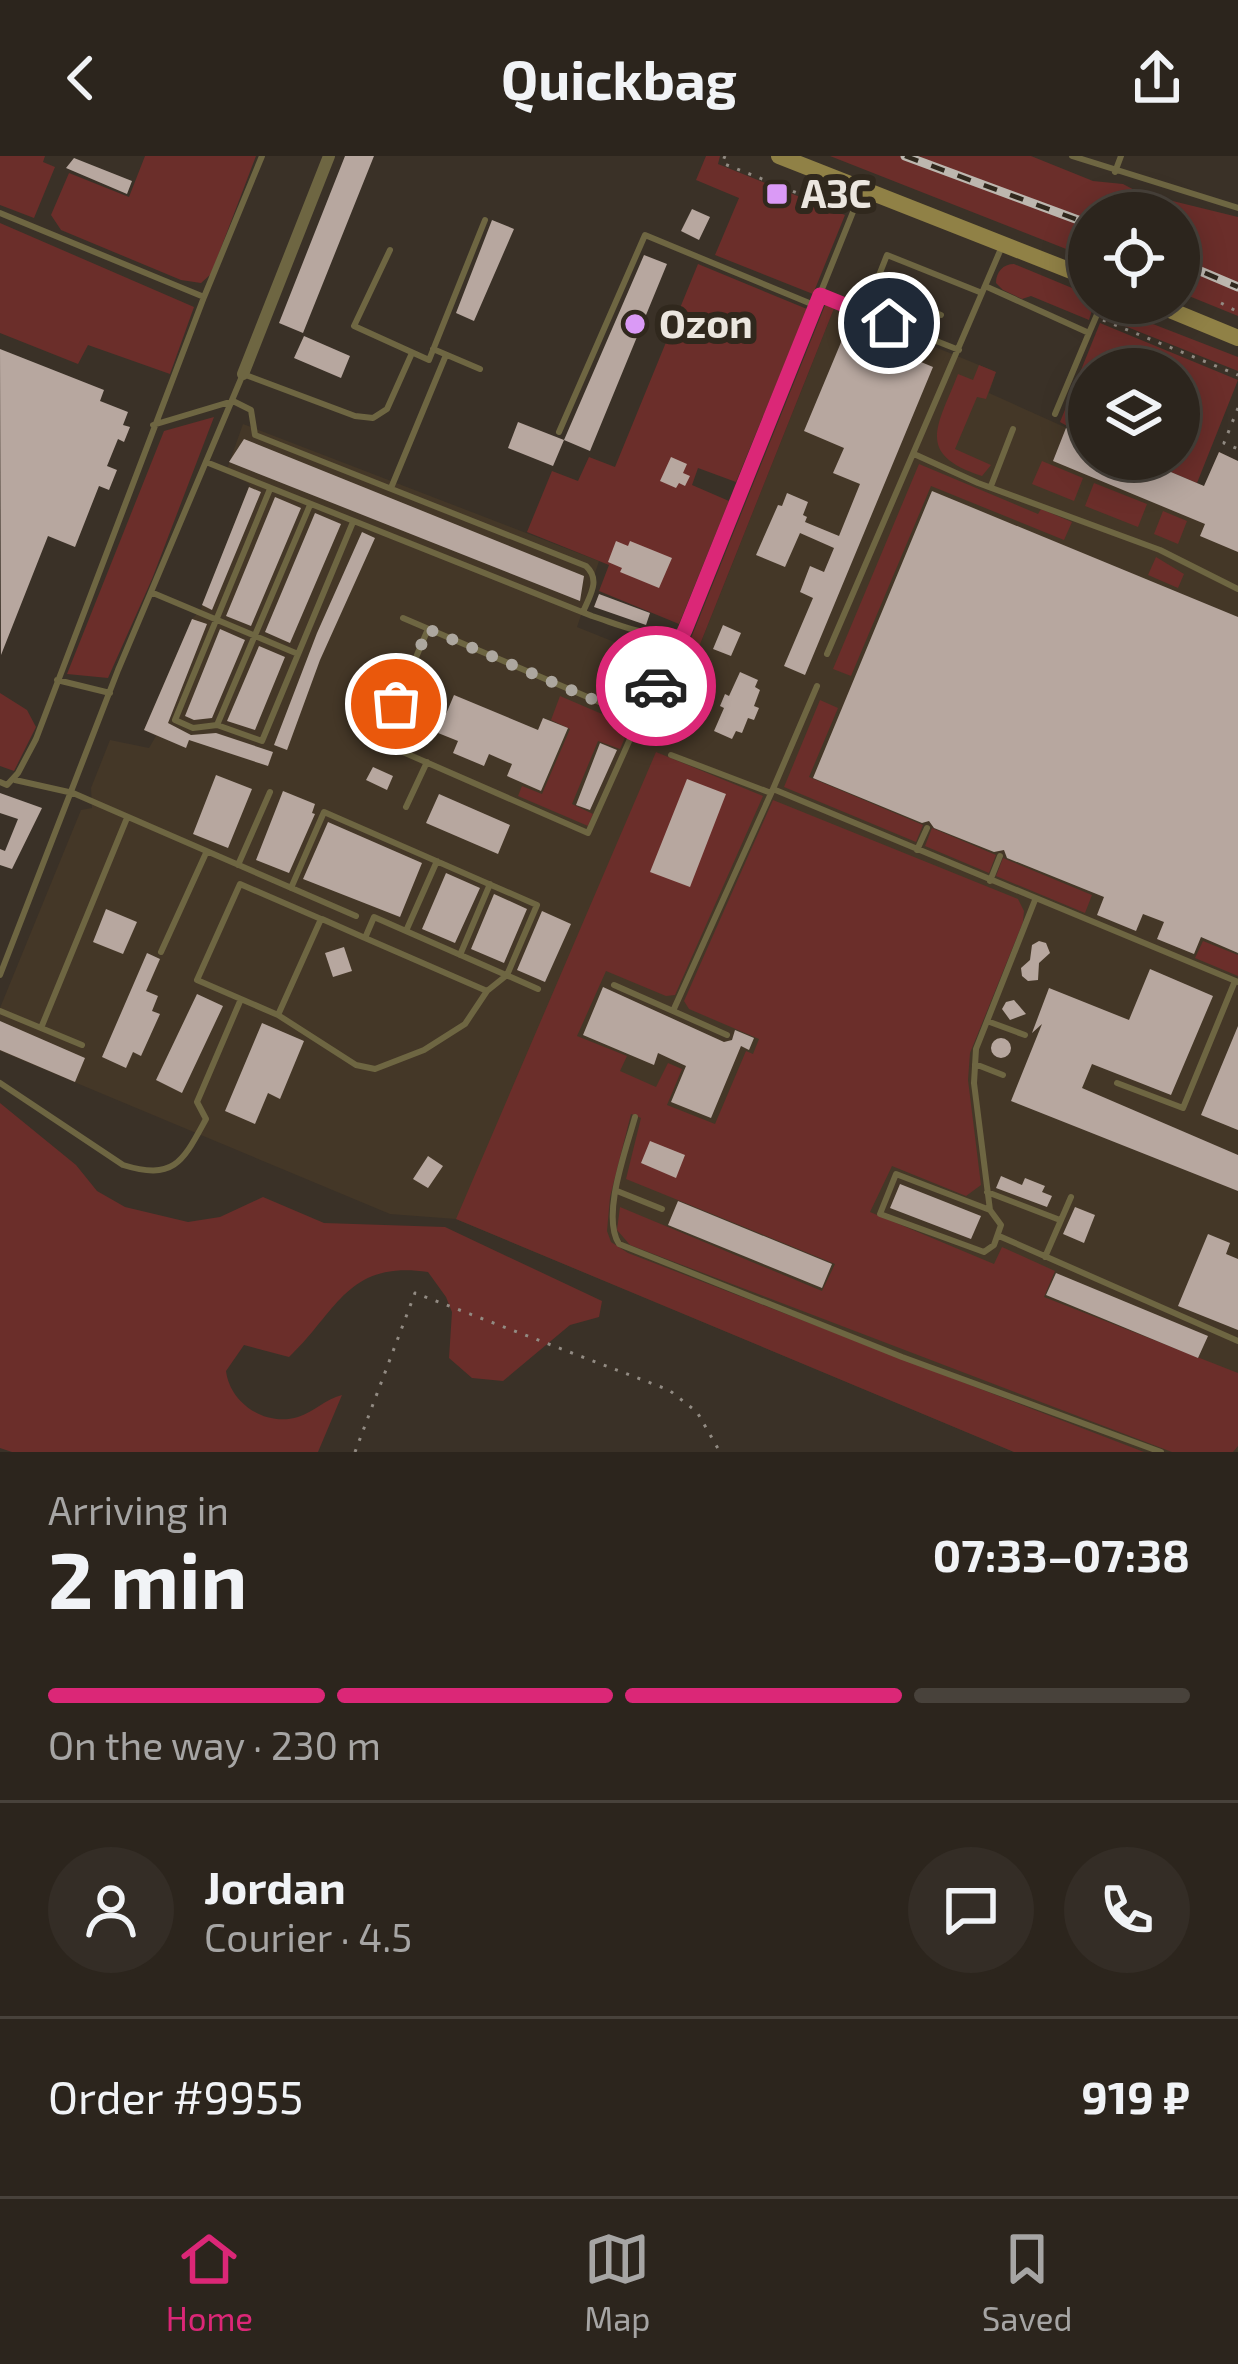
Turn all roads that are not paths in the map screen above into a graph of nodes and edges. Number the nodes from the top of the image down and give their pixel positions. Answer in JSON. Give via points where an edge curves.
{"nodes":[{"id":1,"x":262,"y":156,"type":"edge"},
{"id":2,"x":329,"y":156,"type":"edge"},
{"id":3,"x":779,"y":156,"type":"edge"},
{"id":4,"x":1074,"y":156,"type":"edge"},
{"id":5,"x":1121,"y":156,"type":"edge"},
{"id":6,"x":1115,"y":172,"type":"junction"},
{"id":7,"x":862,"y":188,"type":"junction"},
{"id":8,"x":1238,"y":208,"type":"edge"},
{"id":9,"x":0,"y":213,"type":"edge"},
{"id":10,"x":485,"y":220,"type":"dead end"},
{"id":11,"x":1003,"y":244,"type":"junction"},
{"id":12,"x":390,"y":250,"type":"dead end"},
{"id":13,"x":1068,"y":270,"type":"edge"},
{"id":14,"x":983,"y":290,"type":"junction"},
{"id":15,"x":820,"y":295,"type":"junction"},
{"id":16,"x":204,"y":297,"type":"junction"},
{"id":17,"x":815,"y":305,"type":"junction"},
{"id":18,"x":941,"y":315,"type":"dead end"},
{"id":19,"x":1200,"y":322,"type":"edge"},
{"id":20,"x":1093,"y":324,"type":"edge"},
{"id":21,"x":1089,"y":333,"type":"junction"},
{"id":22,"x":1238,"y":338,"type":"edge"},
{"id":23,"x":433,"y":349,"type":"junction"},
{"id":24,"x":959,"y":350,"type":"junction"},
{"id":25,"x":412,"y":353,"type":"junction"},
{"id":26,"x":446,"y":355,"type":"junction"},
{"id":27,"x":480,"y":369,"type":"dead end"},
{"id":28,"x":243,"y":374,"type":"junction"},
{"id":29,"x":232,"y":400,"type":"junction"},
{"id":30,"x":1055,"y":414,"type":"dead end"},
{"id":31,"x":153,"y":425,"type":"junction"},
{"id":32,"x":1013,"y":429,"type":"dead end"},
{"id":33,"x":559,"y":432,"type":"dead end"},
{"id":34,"x":914,"y":454,"type":"junction"},
{"id":35,"x":206,"y":462,"type":"junction"},
{"id":36,"x":991,"y":486,"type":"junction"},
{"id":37,"x":391,"y":488,"type":"junction"},
{"id":38,"x":270,"y":489,"type":"junction"},
{"id":39,"x":310,"y":505,"type":"junction"},
{"id":40,"x":353,"y":522,"type":"junction"},
{"id":41,"x":1238,"y":589,"type":"edge"},
{"id":42,"x":153,"y":593,"type":"junction"},
{"id":43,"x":583,"y":612,"type":"junction"},
{"id":44,"x":403,"y":618,"type":"dead end"},
{"id":45,"x":216,"y":622,"type":"junction"},
{"id":46,"x":428,"y":629,"type":"junction"},
{"id":47,"x":685,"y":630,"type":"junction"},
{"id":48,"x":256,"y":637,"type":"junction"},
{"id":49,"x":298,"y":654,"type":"junction"},
{"id":50,"x":827,"y":654,"type":"dead end"},
{"id":51,"x":56,"y":680,"type":"junction"},
{"id":52,"x":817,"y":686,"type":"dead end"},
{"id":53,"x":110,"y":693,"type":"junction"},
{"id":54,"x":639,"y":719,"type":"junction"},
{"id":55,"x":217,"y":725,"type":"junction"},
{"id":56,"x":670,"y":755,"type":"dead end"},
{"id":57,"x":427,"y":762,"type":"junction"},
{"id":58,"x":13,"y":780,"type":"junction"},
{"id":59,"x":0,"y":782,"type":"edge"},
{"id":60,"x":772,"y":791,"type":"junction"},
{"id":61,"x":270,"y":792,"type":"dead end"},
{"id":62,"x":73,"y":793,"type":"junction"},
{"id":63,"x":406,"y":807,"type":"dead end"},
{"id":64,"x":128,"y":818,"type":"junction"},
{"id":65,"x":927,"y":828,"type":"dead end"},
{"id":66,"x":917,"y":850,"type":"junction"},
{"id":67,"x":206,"y":854,"type":"junction"},
{"id":68,"x":1000,"y":856,"type":"dead end"},
{"id":69,"x":437,"y":861,"type":"junction"},
{"id":70,"x":238,"y":865,"type":"junction"},
{"id":71,"x":990,"y":881,"type":"junction"},
{"id":72,"x":490,"y":884,"type":"junction"},
{"id":73,"x":291,"y":888,"type":"junction"},
{"id":74,"x":1035,"y":900,"type":"junction"},
{"id":75,"x":356,"y":916,"type":"dead end"},
{"id":76,"x":321,"y":919,"type":"junction"},
{"id":77,"x":406,"y":932,"type":"junction"},
{"id":78,"x":365,"y":938,"type":"junction"},
{"id":79,"x":161,"y":952,"type":"dead end"},
{"id":80,"x":460,"y":955,"type":"junction"},
{"id":81,"x":0,"y":975,"type":"edge"},
{"id":82,"x":506,"y":975,"type":"junction"},
{"id":83,"x":1237,"y":982,"type":"edge"},
{"id":84,"x":614,"y":985,"type":"dead end"},
{"id":85,"x":538,"y":988,"type":"dead end"},
{"id":86,"x":488,"y":991,"type":"junction"},
{"id":87,"x":241,"y":1000,"type":"junction"},
{"id":88,"x":0,"y":1011,"type":"edge"},
{"id":89,"x":673,"y":1011,"type":"junction"},
{"id":90,"x":278,"y":1016,"type":"junction"},
{"id":91,"x":987,"y":1022,"type":"junction"},
{"id":92,"x":41,"y":1028,"type":"junction"},
{"id":93,"x":727,"y":1035,"type":"dead end"},
{"id":94,"x":1025,"y":1035,"type":"dead end"},
{"id":95,"x":82,"y":1045,"type":"dead end"},
{"id":96,"x":975,"y":1064,"type":"junction"},
{"id":97,"x":1003,"y":1075,"type":"dead end"},
{"id":98,"x":1117,"y":1082,"type":"dead end"},
{"id":99,"x":0,"y":1083,"type":"edge"},
{"id":100,"x":635,"y":1118,"type":"dead end"},
{"id":101,"x":617,"y":1191,"type":"junction"},
{"id":102,"x":987,"y":1192,"type":"junction"},
{"id":103,"x":1071,"y":1197,"type":"dead end"},
{"id":104,"x":662,"y":1210,"type":"dead end"},
{"id":105,"x":989,"y":1210,"type":"junction"},
{"id":106,"x":1060,"y":1220,"type":"junction"},
{"id":107,"x":999,"y":1236,"type":"junction"},
{"id":108,"x":1046,"y":1257,"type":"junction"},
{"id":109,"x":1238,"y":1341,"type":"edge"},
{"id":110,"x":1161,"y":1452,"type":"edge"}],
"edges":[{"from":1,"to":16,"type":"lane"},
{"from":2,"to":28,"type":"street"},
{"from":3,"to":7,"type":"main road"},
{"from":4,"to":6,"type":"lane"},
{"from":5,"to":6,"type":"lane"},
{"from":6,"to":8,"type":"lane"},
{"from":7,"to":11,"type":"main road"},
{"from":7,"to":15,"type":"lane"},
{"from":9,"to":16,"type":"lane"},
{"from":10,"to":23,"type":"lane"},
{"from":11,"to":13,"type":"main road"},
{"from":11,"to":14,"type":"lane"},
{"from":12,"to":25,"type":"lane","via":[[354,326]]},
{"from":14,"to":18,"type":"lane","via":[[887,255],[874,288]]},
{"from":14,"to":21,"type":"lane"},
{"from":14,"to":24,"type":"lane"},
{"from":15,"to":17,"type":"lane"},
{"from":15,"to":24,"type":"lane"},
{"from":16,"to":31,"type":"lane"},
{"from":17,"to":33,"type":"lane","via":[[645,235]]},
{"from":17,"to":47,"type":"lane"},
{"from":19,"to":22,"type":"main road"},
{"from":20,"to":21,"type":"lane"},
{"from":21,"to":30,"type":"lane"},
{"from":23,"to":25,"type":"lane","via":[[429,360]]},
{"from":23,"to":26,"type":"lane"},
{"from":24,"to":34,"type":"lane"},
{"from":25,"to":28,"type":"lane","via":[[387,409],[374,418]]},
{"from":26,"to":27,"type":"lane"},
{"from":26,"to":37,"type":"lane"},
{"from":28,"to":29,"type":"lane"},
{"from":29,"to":31,"type":"lane"},
{"from":29,"to":35,"type":"lane"},
{"from":29,"to":37,"type":"lane","via":[[251,410],[255,435]]},
{"from":31,"to":51,"type":"lane"},
{"from":32,"to":36,"type":"lane"},
{"from":34,"to":36,"type":"lane"},
{"from":34,"to":50,"type":"lane"},
{"from":35,"to":38,"type":"lane"},
{"from":35,"to":42,"type":"lane"},
{"from":36,"to":41,"type":"lane"},
{"from":37,"to":43,"type":"lane","via":[[586,566],[595,585]]},
{"from":38,"to":39,"type":"lane"},
{"from":38,"to":45,"type":"lane"},
{"from":39,"to":40,"type":"lane"},
{"from":39,"to":48,"type":"lane"},
{"from":40,"to":43,"type":"lane"},
{"from":40,"to":49,"type":"lane"},
{"from":42,"to":45,"type":"lane"},
{"from":42,"to":53,"type":"lane"},
{"from":43,"to":47,"type":"lane","via":[[644,632]]},
{"from":44,"to":46,"type":"lane"},
{"from":45,"to":48,"type":"lane"},
{"from":45,"to":55,"type":"lane","via":[[175,720]]},
{"from":46,"to":54,"type":"lane"},
{"from":46,"to":57,"type":"lane","via":[[380,742]]},
{"from":47,"to":54,"type":"lane"},
{"from":48,"to":49,"type":"lane"},
{"from":48,"to":55,"type":"lane"},
{"from":49,"to":55,"type":"lane","via":[[262,741]]},
{"from":51,"to":53,"type":"lane"},
{"from":51,"to":58,"type":"lane"},
{"from":52,"to":60,"type":"lane"},
{"from":53,"to":62,"type":"lane"},
{"from":54,"to":57,"type":"lane","via":[[588,833]]},
{"from":56,"to":60,"type":"lane"},
{"from":57,"to":63,"type":"lane"},
{"from":58,"to":59,"type":"lane"},
{"from":58,"to":62,"type":"lane"},
{"from":60,"to":66,"type":"lane"},
{"from":60,"to":89,"type":"lane"},
{"from":61,"to":70,"type":"lane"},
{"from":62,"to":64,"type":"lane"},
{"from":62,"to":81,"type":"lane"},
{"from":64,"to":67,"type":"lane"},
{"from":64,"to":92,"type":"lane"},
{"from":65,"to":66,"type":"lane"},
{"from":66,"to":71,"type":"lane"},
{"from":67,"to":70,"type":"lane"},
{"from":67,"to":79,"type":"lane"},
{"from":68,"to":71,"type":"lane"},
{"from":69,"to":72,"type":"lane"},
{"from":69,"to":73,"type":"lane","via":[[324,812]]},
{"from":69,"to":77,"type":"lane"},
{"from":70,"to":73,"type":"lane"},
{"from":71,"to":74,"type":"lane"},
{"from":72,"to":80,"type":"lane"},
{"from":72,"to":82,"type":"lane","via":[[537,905]]},
{"from":73,"to":75,"type":"lane"},
{"from":74,"to":83,"type":"lane"},
{"from":74,"to":91,"type":"lane"},
{"from":76,"to":78,"type":"lane"},
{"from":76,"to":87,"type":"lane","via":[[240,884],[197,980]]},
{"from":76,"to":90,"type":"lane"},
{"from":77,"to":78,"type":"lane","via":[[374,917]]},
{"from":77,"to":80,"type":"lane"},
{"from":78,"to":86,"type":"lane"},
{"from":80,"to":82,"type":"lane"},
{"from":82,"to":85,"type":"lane"},
{"from":82,"to":86,"type":"lane"},
{"from":83,"to":98,"type":"lane","via":[[1183,1108]]},
{"from":84,"to":89,"type":"lane"},
{"from":86,"to":90,"type":"lane","via":[[465,1024],[376,1069]]},
{"from":87,"to":90,"type":"lane"},
{"from":87,"to":99,"type":"lane","via":[[197,1102],[206,1119],[186,1156],[165,1172],[123,1165]]},
{"from":88,"to":92,"type":"lane"},
{"from":89,"to":93,"type":"lane"},
{"from":91,"to":94,"type":"lane"},
{"from":91,"to":96,"type":"lane"},
{"from":92,"to":95,"type":"lane"},
{"from":96,"to":97,"type":"lane"},
{"from":96,"to":102,"type":"lane"},
{"from":100,"to":101,"type":"lane"},
{"from":101,"to":104,"type":"lane"},
{"from":101,"to":110,"type":"lane","via":[[610,1231],[619,1244]]},
{"from":102,"to":105,"type":"lane"},
{"from":102,"to":106,"type":"lane"},
{"from":103,"to":106,"type":"lane"},
{"from":105,"to":107,"type":"lane"},
{"from":105,"to":107,"type":"lane","via":[[896,1174],[880,1214],[973,1250],[984,1252]]},
{"from":106,"to":108,"type":"lane"},
{"from":107,"to":108,"type":"lane"},
{"from":108,"to":109,"type":"lane"}]}
